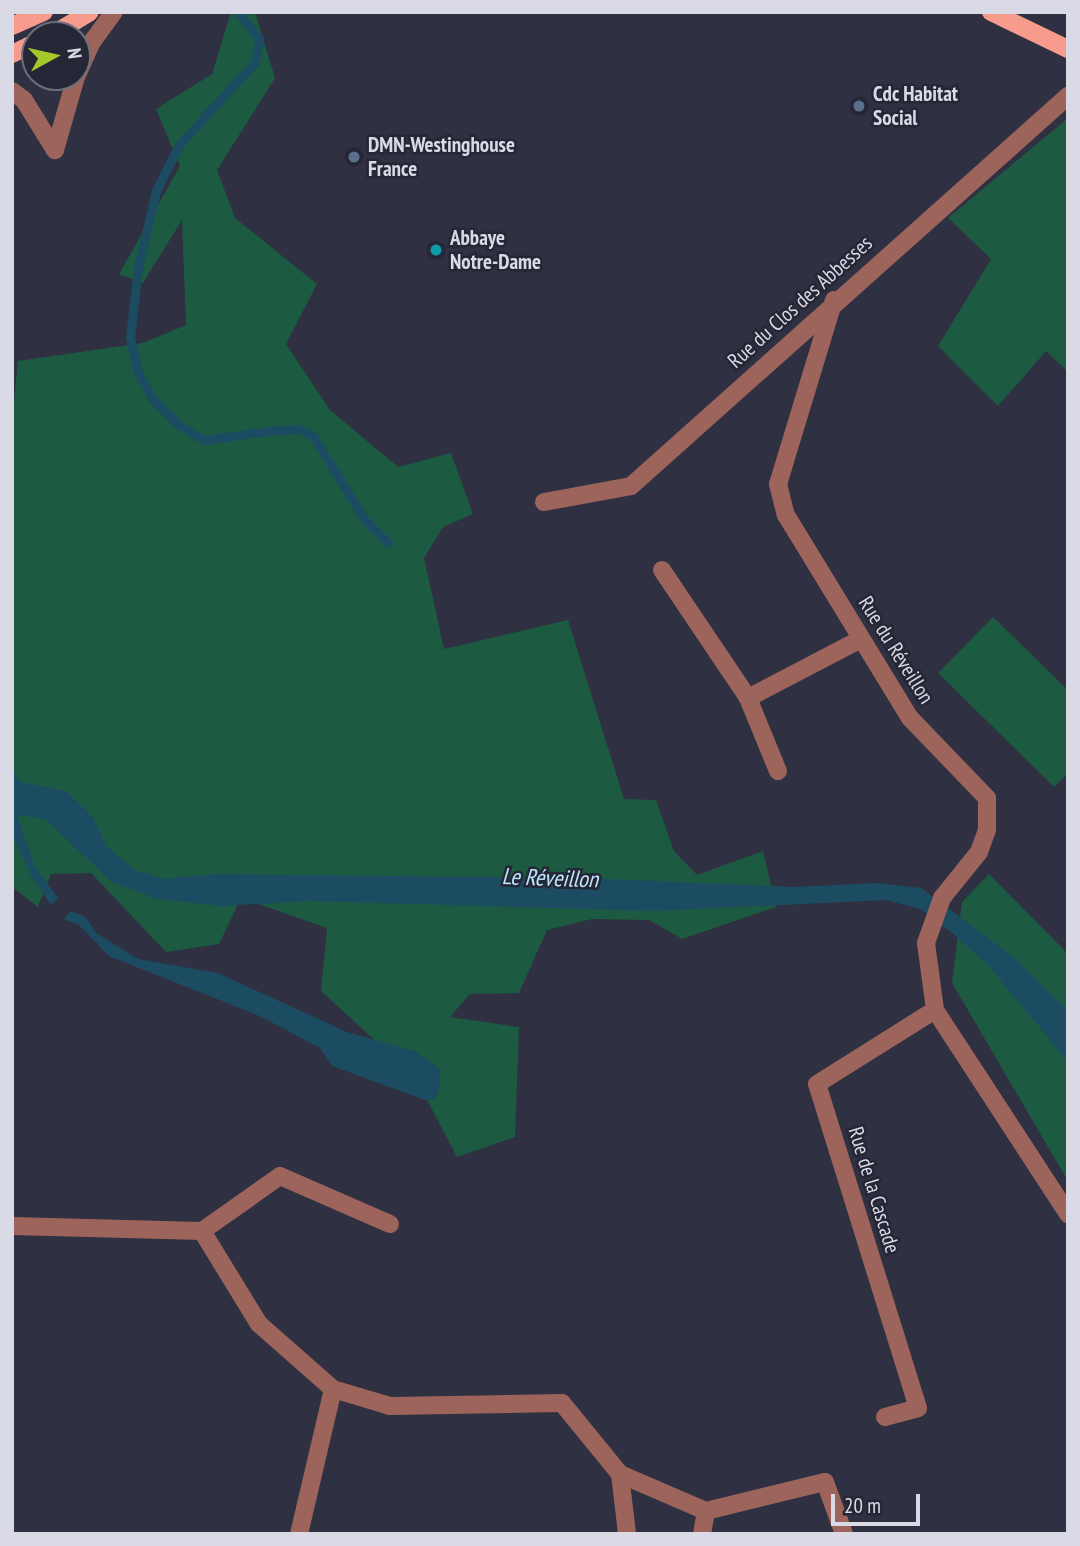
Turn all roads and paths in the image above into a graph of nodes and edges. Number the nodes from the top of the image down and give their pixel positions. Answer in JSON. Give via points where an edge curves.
{"nodes":[{"id":1,"x":114,"y":12,"type":"edge"},
{"id":2,"x":991,"y":12,"type":"edge"},
{"id":3,"x":37,"y":16,"type":"edge"},
{"id":4,"x":12,"y":26,"type":"edge"},
{"id":5,"x":91,"y":44,"type":"edge"},
{"id":6,"x":1068,"y":49,"type":"edge"},
{"id":7,"x":12,"y":91,"type":"edge"},
{"id":8,"x":73,"y":91,"type":"edge"},
{"id":9,"x":1068,"y":96,"type":"edge"},
{"id":10,"x":834,"y":300,"type":"junction"},
{"id":11,"x":544,"y":502,"type":"dead end"},
{"id":12,"x":662,"y":570,"type":"dead end"},
{"id":13,"x":862,"y":639,"type":"junction"},
{"id":14,"x":748,"y":698,"type":"junction"},
{"id":15,"x":778,"y":771,"type":"dead end"},
{"id":16,"x":935,"y":1010,"type":"junction"},
{"id":17,"x":1068,"y":1214,"type":"edge"},
{"id":18,"x":390,"y":1224,"type":"dead end"},
{"id":19,"x":12,"y":1226,"type":"edge"},
{"id":20,"x":202,"y":1231,"type":"junction"},
{"id":21,"x":333,"y":1389,"type":"junction"},
{"id":22,"x":885,"y":1417,"type":"dead end"},
{"id":23,"x":620,"y":1474,"type":"junction"},
{"id":24,"x":706,"y":1511,"type":"junction"},
{"id":25,"x":299,"y":1534,"type":"edge"},
{"id":26,"x":627,"y":1534,"type":"edge"},
{"id":27,"x":702,"y":1534,"type":"edge"},
{"id":28,"x":844,"y":1534,"type":"edge"}],
"edges":[{"from":1,"to":5,"type":"street"},
{"from":2,"to":6,"type":"main road"},
{"from":3,"to":4,"type":"main road"},
{"from":7,"to":8,"type":"street","via":[[24,100],[55,150]]},
{"from":9,"to":10,"type":"street","name":"Rue du Clos des Abbesses"},
{"from":10,"to":11,"type":"street","name":"Rue du Clos des Abbesses","via":[[631,486]]},
{"from":10,"to":13,"type":"street","name":"Rue du Réveillon","via":[[778,484],[786,515]]},
{"from":12,"to":14,"type":"street"},
{"from":13,"to":14,"type":"street"},
{"from":13,"to":16,"type":"street","name":"Rue du Réveillon","via":[[910,718],[987,798],[987,830],[979,852],[942,898],[926,943]]},
{"from":14,"to":15,"type":"street"},
{"from":16,"to":17,"type":"street","name":"Rue du Réveillon"},
{"from":16,"to":22,"type":"street","name":"Rue de la Cascade","via":[[817,1084],[918,1408]]},
{"from":18,"to":20,"type":"street","via":[[280,1176]]},
{"from":19,"to":20,"type":"street"},
{"from":20,"to":21,"type":"street","via":[[259,1324]]},
{"from":21,"to":23,"type":"street","via":[[390,1406],[562,1403]]},
{"from":21,"to":25,"type":"street"},
{"from":23,"to":24,"type":"street"},
{"from":23,"to":26,"type":"street"},
{"from":24,"to":27,"type":"street"},
{"from":24,"to":28,"type":"street","via":[[825,1482]]}]}
